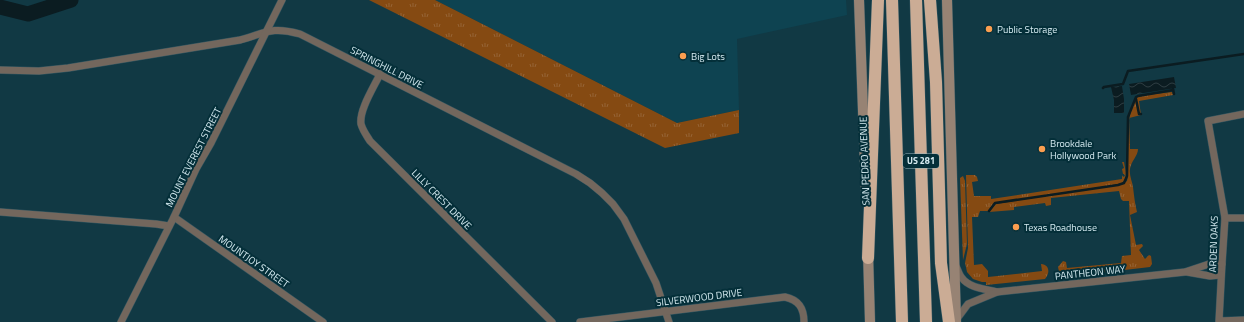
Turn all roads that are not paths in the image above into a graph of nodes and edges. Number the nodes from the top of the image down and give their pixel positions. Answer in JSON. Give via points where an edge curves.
{"nodes":[{"id":1,"x":282,"y":0,"type":"edge"},
{"id":2,"x":859,"y":0,"type":"edge"},
{"id":3,"x":878,"y":0,"type":"edge"},
{"id":4,"x":892,"y":0,"type":"edge"},
{"id":5,"x":916,"y":0,"type":"edge"},
{"id":6,"x":930,"y":0,"type":"edge"},
{"id":7,"x":947,"y":0,"type":"edge"},
{"id":8,"x":267,"y":31,"type":"junction"},
{"id":9,"x":0,"y":70,"type":"edge"},
{"id":10,"x":380,"y":74,"type":"junction"},
{"id":11,"x":1244,"y":114,"type":"edge"},
{"id":12,"x":0,"y":212,"type":"edge"},
{"id":13,"x":174,"y":217,"type":"junction"},
{"id":14,"x":1225,"y":218,"type":"junction"},
{"id":15,"x":1244,"y":218,"type":"edge"},
{"id":16,"x":169,"y":226,"type":"junction"},
{"id":17,"x":868,"y":258,"type":"junction"},
{"id":18,"x":954,"y":263,"type":"junction"},
{"id":19,"x":1222,"y":264,"type":"junction"},
{"id":20,"x":1185,"y":272,"type":"junction"},
{"id":21,"x":1222,"y":275,"type":"junction"},
{"id":22,"x":997,"y":292,"type":"junction"},
{"id":23,"x":666,"y":311,"type":"junction"},
{"id":24,"x":1244,"y":320,"type":"edge"},
{"id":25,"x":954,"y":321,"type":"edge"},
{"id":26,"x":121,"y":322,"type":"edge"},
{"id":27,"x":323,"y":322,"type":"edge"},
{"id":28,"x":552,"y":322,"type":"edge"},
{"id":29,"x":580,"y":322,"type":"edge"},
{"id":30,"x":669,"y":322,"type":"edge"},
{"id":31,"x":804,"y":322,"type":"edge"},
{"id":32,"x":870,"y":322,"type":"edge"},
{"id":33,"x":902,"y":322,"type":"edge"},
{"id":34,"x":926,"y":322,"type":"edge"}],
"edges":[{"from":1,"to":8,"type":"street","name":"MOUNT EVEREST STREET"},
{"from":2,"to":17,"type":"main road","name":"SAN PEDRO AVENUE"},
{"from":3,"to":17,"type":"highway"},
{"from":4,"to":33,"type":"highway","number":"US 281"},
{"from":5,"to":34,"type":"highway","number":"US 281"},
{"from":6,"to":25,"type":"highway","via":[[936,82],[942,263]]},
{"from":7,"to":18,"type":"main road"},
{"from":8,"to":9,"type":"street","name":"SPRINGHILL DRIVE","via":[[240,40],[68,68],[39,71]]},
{"from":8,"to":10,"type":"street","name":"SPRINGHILL DRIVE","via":[[277,29],[300,34]]},
{"from":8,"to":13,"type":"street","name":"MOUNT EVEREST STREET","via":[[196,168]]},
{"from":10,"to":23,"type":"street","name":"SPRINGHILL DRIVE","via":[[590,183],[620,214],[632,233],[656,283]]},
{"from":10,"to":28,"type":"street","name":"LILLY CREST DRIVE","via":[[361,119],[370,141]]},
{"from":11,"to":14,"type":"street","name":"ARDEN OAKS","via":[[1208,121]]},
{"from":12,"to":16,"type":"street"},
{"from":13,"to":16,"type":"street","name":"MOUNT EVEREST STREET"},
{"from":13,"to":27,"type":"street","name":"MOUNTJOY STREET"},
{"from":14,"to":15,"type":"street"},
{"from":14,"to":19,"type":"street","name":"ARDEN OAKS"},
{"from":16,"to":26,"type":"street","name":"MOUNT EVEREST STREET"},
{"from":17,"to":32,"type":"main road","name":"SAN PEDRO AVENUE"},
{"from":18,"to":22,"type":"street","name":"PANTHEON WAY","via":[[967,283]]},
{"from":18,"to":25,"type":"main road"},
{"from":19,"to":20,"type":"street","name":"PANTHEON WAY","via":[[1209,264]]},
{"from":19,"to":21,"type":"street","name":"ARDEN OAKS"},
{"from":20,"to":21,"type":"street","name":"PANTHEON WAY"},
{"from":20,"to":22,"type":"street","name":"PANTHEON WAY"},
{"from":21,"to":24,"type":"street","name":"ARDEN OAKS","via":[[1219,321]]},
{"from":22,"to":25,"type":"street","name":"PANTHEON WAY","via":[[968,304]]},
{"from":23,"to":29,"type":"street","name":"SILVERWOOD DRIVE"},
{"from":23,"to":30,"type":"street","name":"SPRINGHILL DRIVE"},
{"from":23,"to":31,"type":"street","name":"SILVERWOOD DRIVE","via":[[785,297],[798,302],[803,311]]}]}
